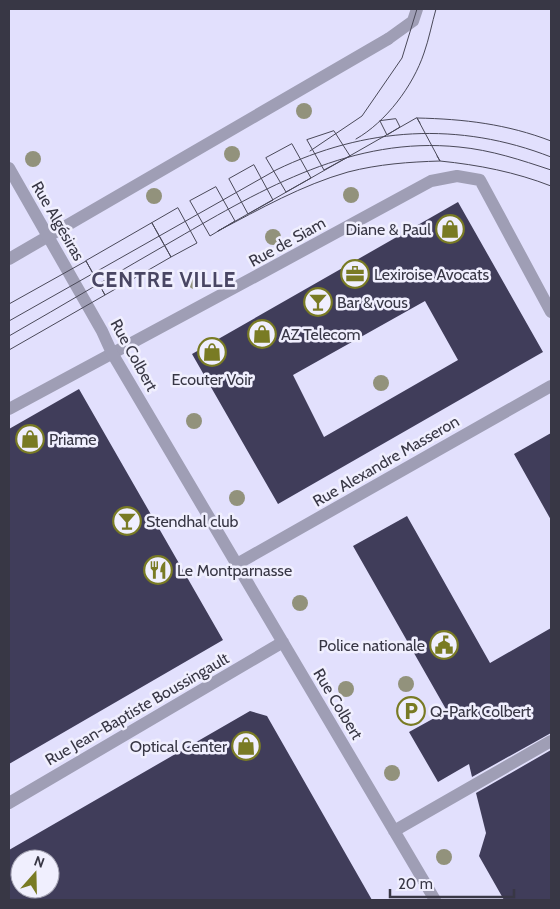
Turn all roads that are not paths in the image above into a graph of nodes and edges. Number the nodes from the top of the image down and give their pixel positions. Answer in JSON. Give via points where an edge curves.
{"nodes":[{"id":1,"x":417,"y":9,"type":"edge"},
{"id":2,"x":9,"y":168,"type":"edge"},
{"id":3,"x":48,"y":237,"type":"junction"},
{"id":4,"x":9,"y":259,"type":"edge"},
{"id":5,"x":79,"y":290,"type":"joint"},
{"id":6,"x":551,"y":312,"type":"edge"},
{"id":7,"x":112,"y":353,"type":"junction"},
{"id":8,"x":551,"y":386,"type":"edge"},
{"id":9,"x":9,"y":409,"type":"edge"},
{"id":10,"x":237,"y":564,"type":"junction"},
{"id":11,"x":283,"y":642,"type":"junction"},
{"id":12,"x":551,"y":741,"type":"edge"},
{"id":13,"x":9,"y":803,"type":"edge"},
{"id":14,"x":394,"y":831,"type":"junction"},
{"id":15,"x":435,"y":900,"type":"edge"}],
"edges":[{"from":1,"to":3,"type":"street","via":[[413,22],[388,39]]},
{"from":2,"to":3,"type":"street","name":"Rue Algésiras"},
{"from":3,"to":4,"type":"street"},
{"from":3,"to":5,"type":"street","name":"Rue Algésiras"},
{"from":5,"to":7,"type":"street","name":"Rue Colbert"},
{"from":6,"to":7,"type":"street","name":"Rue de Siam","via":[[480,180],[457,176],[431,182]]},
{"from":7,"to":9,"type":"street","name":"Rue de Siam"},
{"from":7,"to":10,"type":"street","name":"Rue Colbert"},
{"from":8,"to":10,"type":"street","name":"Rue Alexandre Masseron"},
{"from":10,"to":11,"type":"street","name":"Rue Colbert"},
{"from":11,"to":13,"type":"street","name":"Rue Jean-Baptiste Boussingault"},
{"from":11,"to":14,"type":"street","name":"Rue Colbert"},
{"from":12,"to":14,"type":"street"},
{"from":14,"to":15,"type":"street","name":"Rue Colbert"}]}
